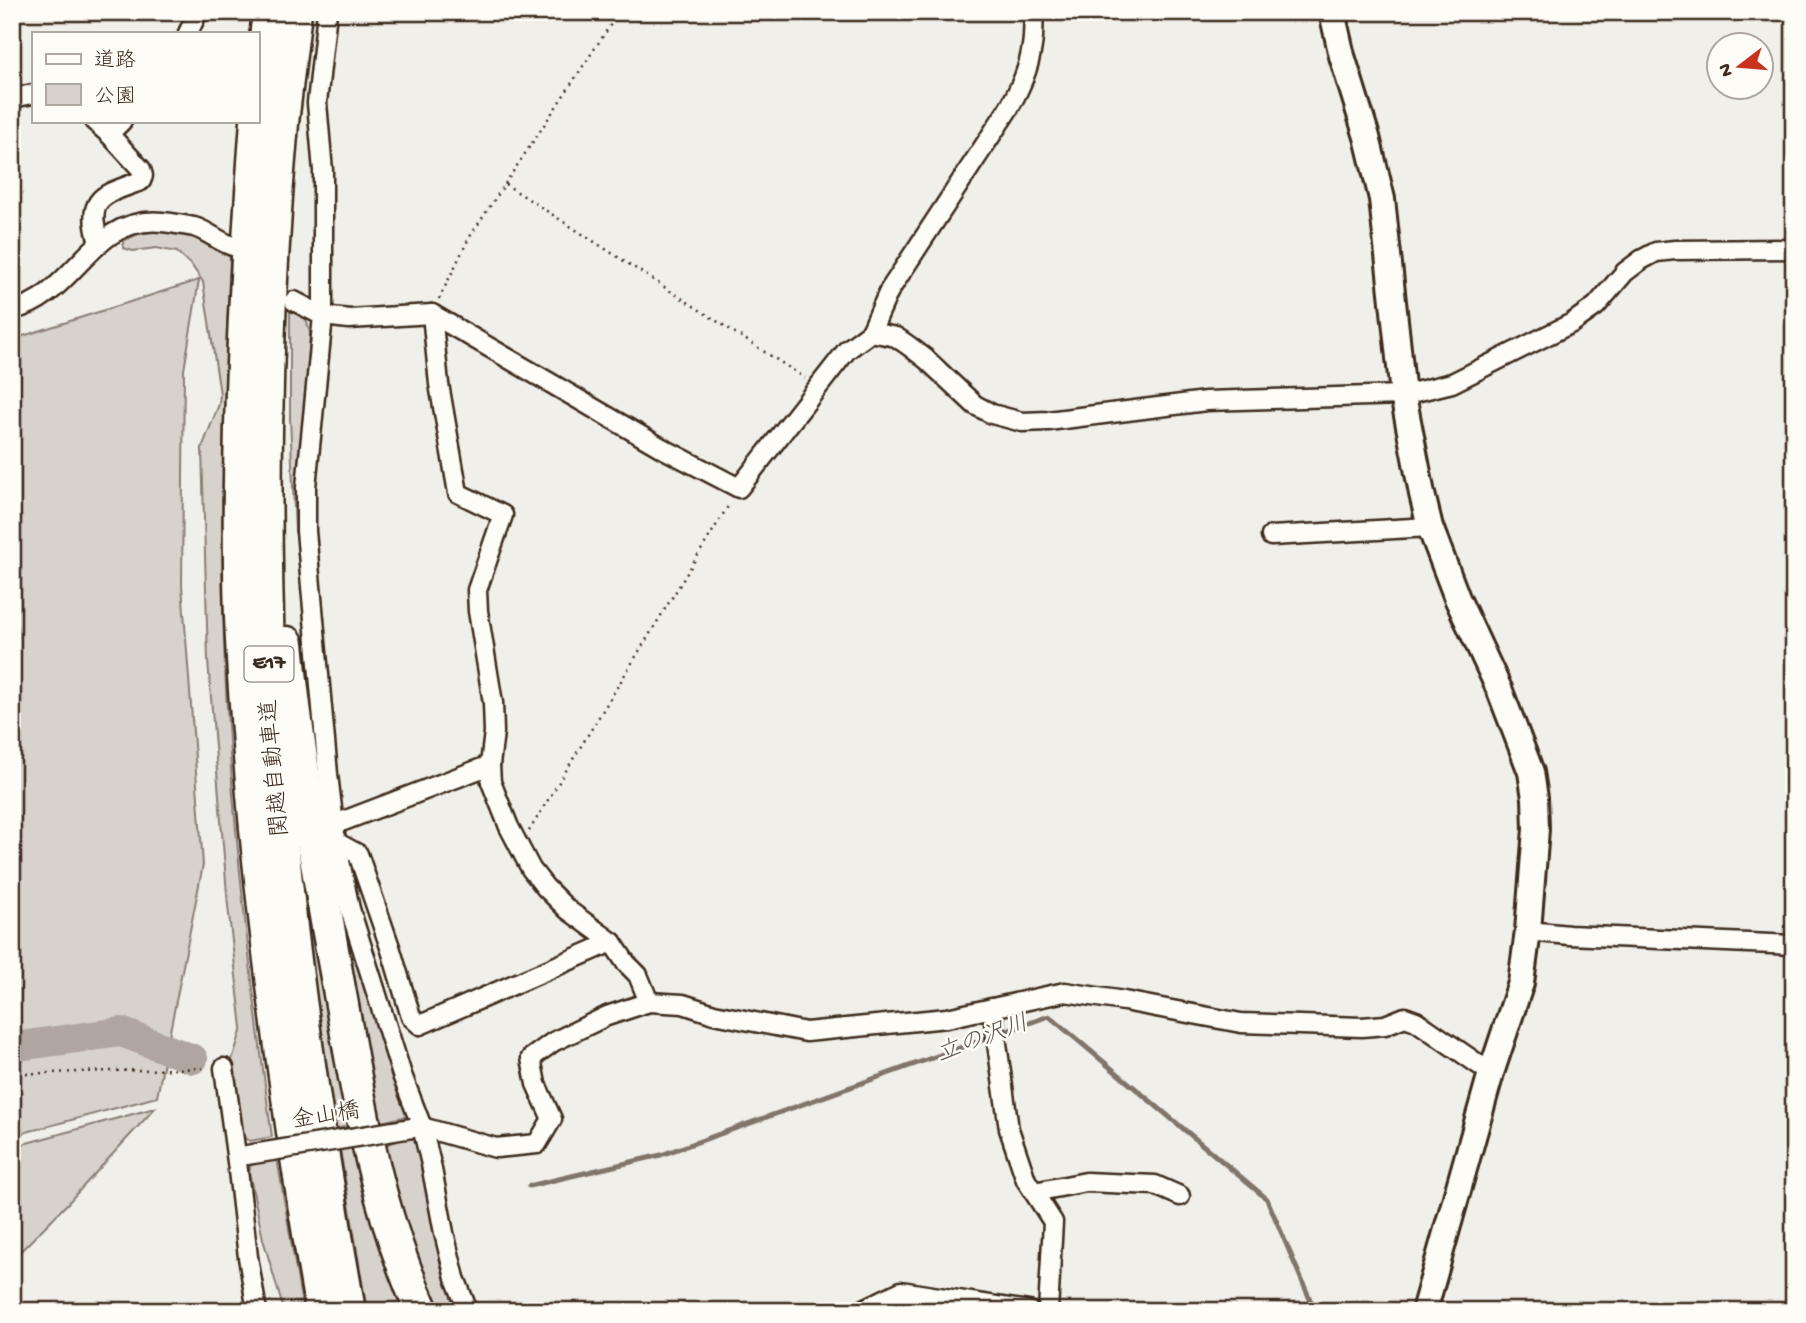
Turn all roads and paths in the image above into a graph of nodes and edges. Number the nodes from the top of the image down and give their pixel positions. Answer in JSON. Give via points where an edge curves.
{"nodes":[{"id":1,"x":198,"y":12,"type":"edge"},
{"id":2,"x":269,"y":12,"type":"edge"},
{"id":3,"x":295,"y":12,"type":"edge"},
{"id":4,"x":327,"y":12,"type":"edge"},
{"id":5,"x":619,"y":12,"type":"edge"},
{"id":6,"x":1034,"y":12,"type":"edge"},
{"id":7,"x":1332,"y":12,"type":"edge"},
{"id":8,"x":188,"y":32,"type":"edge"},
{"id":9,"x":32,"y":94,"type":"edge"},
{"id":10,"x":12,"y":98,"type":"edge"},
{"id":11,"x":259,"y":100,"type":"edge"},
{"id":12,"x":95,"y":122,"type":"edge"},
{"id":13,"x":121,"y":122,"type":"edge"},
{"id":14,"x":257,"y":122,"type":"edge"},
{"id":15,"x":108,"y":134,"type":"junction"},
{"id":16,"x":505,"y":184,"type":"junction"},
{"id":17,"x":99,"y":243,"type":"junction"},
{"id":18,"x":233,"y":246,"type":"dead end"},
{"id":19,"x":1794,"y":249,"type":"edge"},
{"id":20,"x":294,"y":301,"type":"dead end"},
{"id":21,"x":12,"y":310,"type":"edge"},
{"id":22,"x":432,"y":314,"type":"junction"},
{"id":23,"x":323,"y":316,"type":"junction"},
{"id":24,"x":871,"y":332,"type":"junction"},
{"id":25,"x":268,"y":349,"type":"junction"},
{"id":26,"x":819,"y":387,"type":"junction"},
{"id":27,"x":1403,"y":395,"type":"junction"},
{"id":28,"x":739,"y":488,"type":"junction"},
{"id":29,"x":1430,"y":527,"type":"junction"},
{"id":30,"x":1271,"y":536,"type":"dead end"},
{"id":31,"x":490,"y":765,"type":"junction"},
{"id":32,"x":512,"y":831,"type":"junction"},
{"id":33,"x":335,"y":834,"type":"junction"},
{"id":34,"x":1528,"y":931,"type":"junction"},
{"id":35,"x":612,"y":942,"type":"junction"},
{"id":36,"x":1794,"y":945,"type":"edge"},
{"id":37,"x":649,"y":1002,"type":"junction"},
{"id":38,"x":992,"y":1008,"type":"junction"},
{"id":39,"x":224,"y":1068,"type":"joint"},
{"id":40,"x":12,"y":1073,"type":"edge"},
{"id":41,"x":1491,"y":1073,"type":"junction"},
{"id":42,"x":417,"y":1128,"type":"junction"},
{"id":43,"x":242,"y":1158,"type":"junction"},
{"id":44,"x":1034,"y":1192,"type":"junction"},
{"id":45,"x":1180,"y":1196,"type":"dead end"},
{"id":46,"x":257,"y":1311,"type":"edge"},
{"id":47,"x":322,"y":1311,"type":"edge"},
{"id":48,"x":349,"y":1311,"type":"edge"},
{"id":49,"x":422,"y":1311,"type":"edge"},
{"id":50,"x":468,"y":1311,"type":"edge"},
{"id":51,"x":865,"y":1311,"type":"edge"},
{"id":52,"x":1029,"y":1311,"type":"edge"},
{"id":53,"x":1048,"y":1311,"type":"edge"},
{"id":54,"x":1424,"y":1311,"type":"edge"}],
"edges":[{"from":1,"to":8,"type":"street"},
{"from":2,"to":11,"type":"highway","name":"関越自動車道","number":"E17"},
{"from":3,"to":25,"type":"highway","name":"関越自動車道","number":"E17","via":[[274,229]]},
{"from":4,"to":23,"type":"street","via":[[317,103],[323,172]]},
{"from":5,"to":16,"type":"path"},
{"from":6,"to":24,"type":"street","via":[[1024,79],[889,291]]},
{"from":7,"to":27,"type":"street","via":[[1382,199]]},
{"from":9,"to":10,"type":"street"},
{"from":12,"to":15,"type":"street"},
{"from":13,"to":15,"type":"street"},
{"from":14,"to":47,"type":"highway","name":"関越自動車道","number":"E17","via":[[241,422],[245,692],[269,961]]},
{"from":15,"to":17,"type":"street","via":[[143,176],[141,181],[104,195],[96,206],[93,216]]},
{"from":16,"to":22,"type":"path","via":[[469,238]]},
{"from":16,"to":26,"type":"path"},
{"from":17,"to":18,"type":"street","via":[[140,222],[161,222],[196,228]]},
{"from":17,"to":21,"type":"street","via":[[40,300]]},
{"from":19,"to":27,"type":"street","via":[[1656,252],[1625,272],[1596,306],[1572,323],[1452,383]]},
{"from":20,"to":23,"type":"street"},
{"from":22,"to":23,"type":"street"},
{"from":22,"to":28,"type":"street"},
{"from":22,"to":31,"type":"street","via":[[458,493],[503,515],[477,590],[493,703]]},
{"from":23,"to":33,"type":"street","via":[[306,486],[306,531]]},
{"from":24,"to":26,"type":"street","via":[[847,350]]},
{"from":24,"to":27,"type":"street","via":[[896,337],[909,346],[975,405],[1023,422],[1206,401]]},
{"from":25,"to":48,"type":"highway","name":"関越自動車道","number":"E17","via":[[266,570],[280,817],[307,1057]]},
{"from":25,"to":49,"type":"highway","via":[[283,603],[317,861],[372,1159],[395,1243]]},
{"from":26,"to":28,"type":"street"},
{"from":27,"to":29,"type":"street"},
{"from":28,"to":32,"type":"path","via":[[530,831]]},
{"from":29,"to":30,"type":"street"},
{"from":29,"to":34,"type":"street","via":[[1531,772],[1536,828]]},
{"from":31,"to":32,"type":"street","via":[[491,782]]},
{"from":31,"to":33,"type":"street"},
{"from":32,"to":35,"type":"street","via":[[545,887]]},
{"from":33,"to":35,"type":"street","via":[[358,854],[411,1017],[421,1025]]},
{"from":33,"to":42,"type":"street","via":[[350,909]]},
{"from":34,"to":36,"type":"street"},
{"from":34,"to":41,"type":"street","via":[[1521,983]]},
{"from":35,"to":37,"type":"street","via":[[638,975]]},
{"from":37,"to":38,"type":"street","via":[[683,1004],[806,1032],[947,1018]]},
{"from":37,"to":42,"type":"street","via":[[607,1016],[531,1058],[536,1084],[552,1119],[537,1144],[496,1148]]},
{"from":38,"to":41,"type":"street","via":[[1065,992],[1241,1023],[1362,1027],[1385,1026],[1405,1017]]},
{"from":38,"to":44,"type":"street","via":[[1009,1129]]},
{"from":39,"to":40,"type":"path"},
{"from":39,"to":43,"type":"street"},
{"from":41,"to":54,"type":"street"},
{"from":42,"to":43,"type":"street","name":"金山橋","bridge":true},
{"from":42,"to":50,"type":"street","via":[[431,1164],[455,1278]]},
{"from":43,"to":46,"type":"street","via":[[248,1257]]},
{"from":44,"to":45,"type":"street","via":[[1086,1182],[1155,1185]]},
{"from":44,"to":53,"type":"street","via":[[1053,1222]]},
{"from":51,"to":52,"type":"street","via":[[901,1291]]}]}
